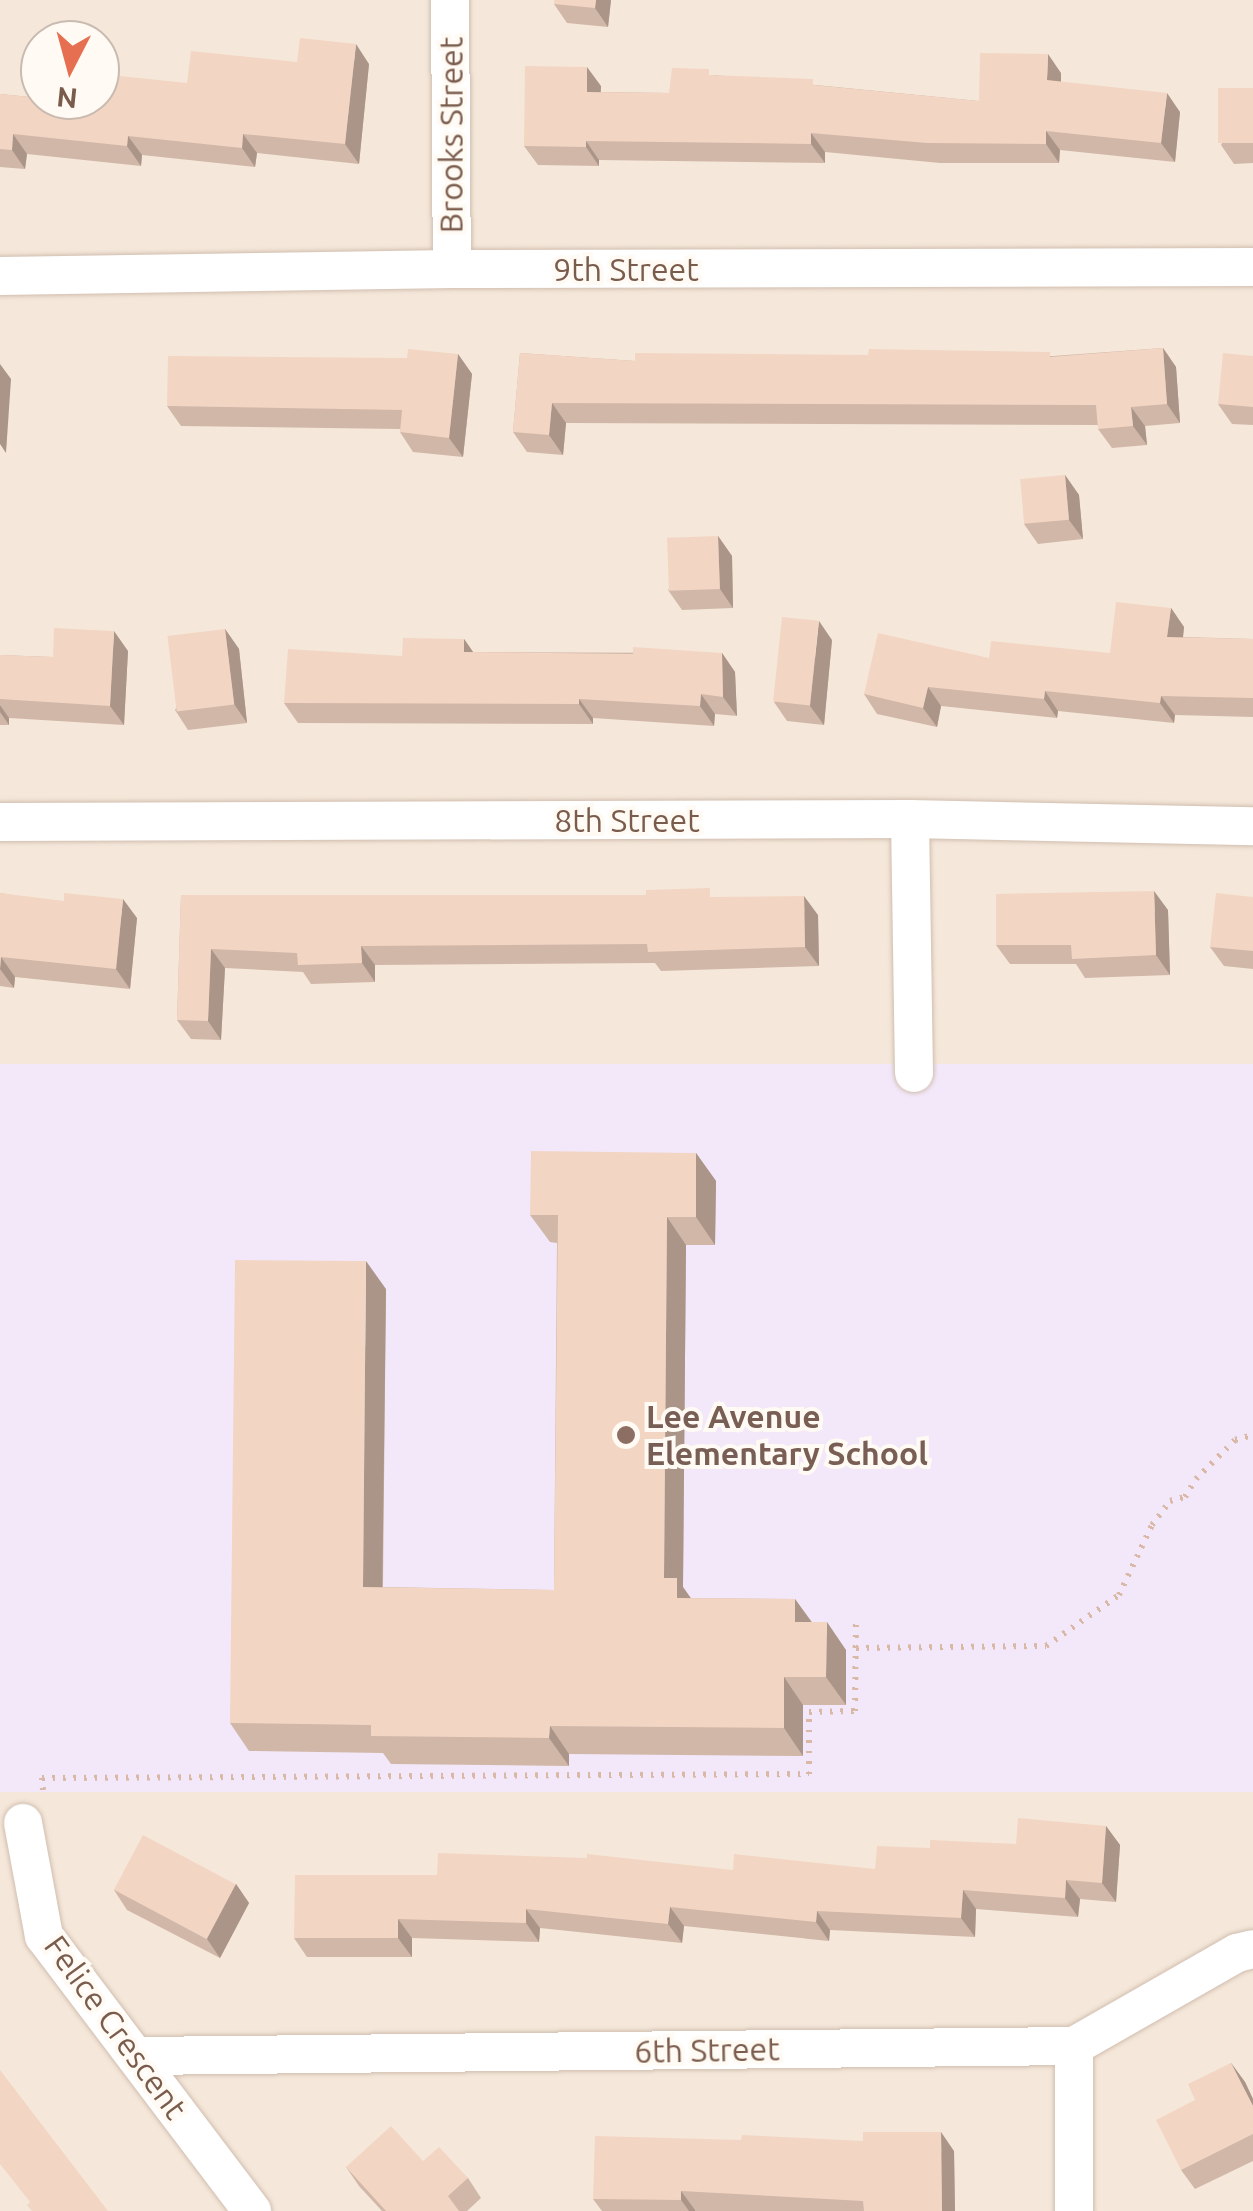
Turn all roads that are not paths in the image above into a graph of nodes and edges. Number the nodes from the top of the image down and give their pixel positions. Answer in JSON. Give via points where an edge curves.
{"nodes":[{"id":1,"x":450,"y":0,"type":"edge"},
{"id":2,"x":1253,"y":267,"type":"edge"},
{"id":3,"x":452,"y":269,"type":"junction"},
{"id":4,"x":0,"y":276,"type":"edge"},
{"id":5,"x":910,"y":819,"type":"junction"},
{"id":6,"x":0,"y":822,"type":"edge"},
{"id":7,"x":1253,"y":826,"type":"edge"},
{"id":8,"x":914,"y":1073,"type":"dead end"},
{"id":9,"x":33,"y":1808,"type":"road end"},
{"id":10,"x":1253,"y":1949,"type":"edge"},
{"id":11,"x":1074,"y":2046,"type":"junction"},
{"id":12,"x":136,"y":2056,"type":"junction"},
{"id":13,"x":252,"y":2211,"type":"edge"},
{"id":14,"x":1074,"y":2211,"type":"edge"}],
"edges":[{"from":1,"to":3,"type":"street","name":"Brooks Street"},
{"from":2,"to":3,"type":"street","name":"9th Street"},
{"from":3,"to":4,"type":"street","name":"9th Street"},
{"from":5,"to":6,"type":"street","name":"8th Street"},
{"from":5,"to":7,"type":"street","name":"8th Street"},
{"from":5,"to":8,"type":"street"},
{"from":9,"to":12,"type":"street","name":"Felice Crescent","via":[[44,1936]]},
{"from":10,"to":11,"type":"street","name":"6th Street"},
{"from":11,"to":12,"type":"street","name":"6th Street"},
{"from":11,"to":14,"type":"street"},
{"from":12,"to":13,"type":"street","name":"Felice Crescent"}]}
